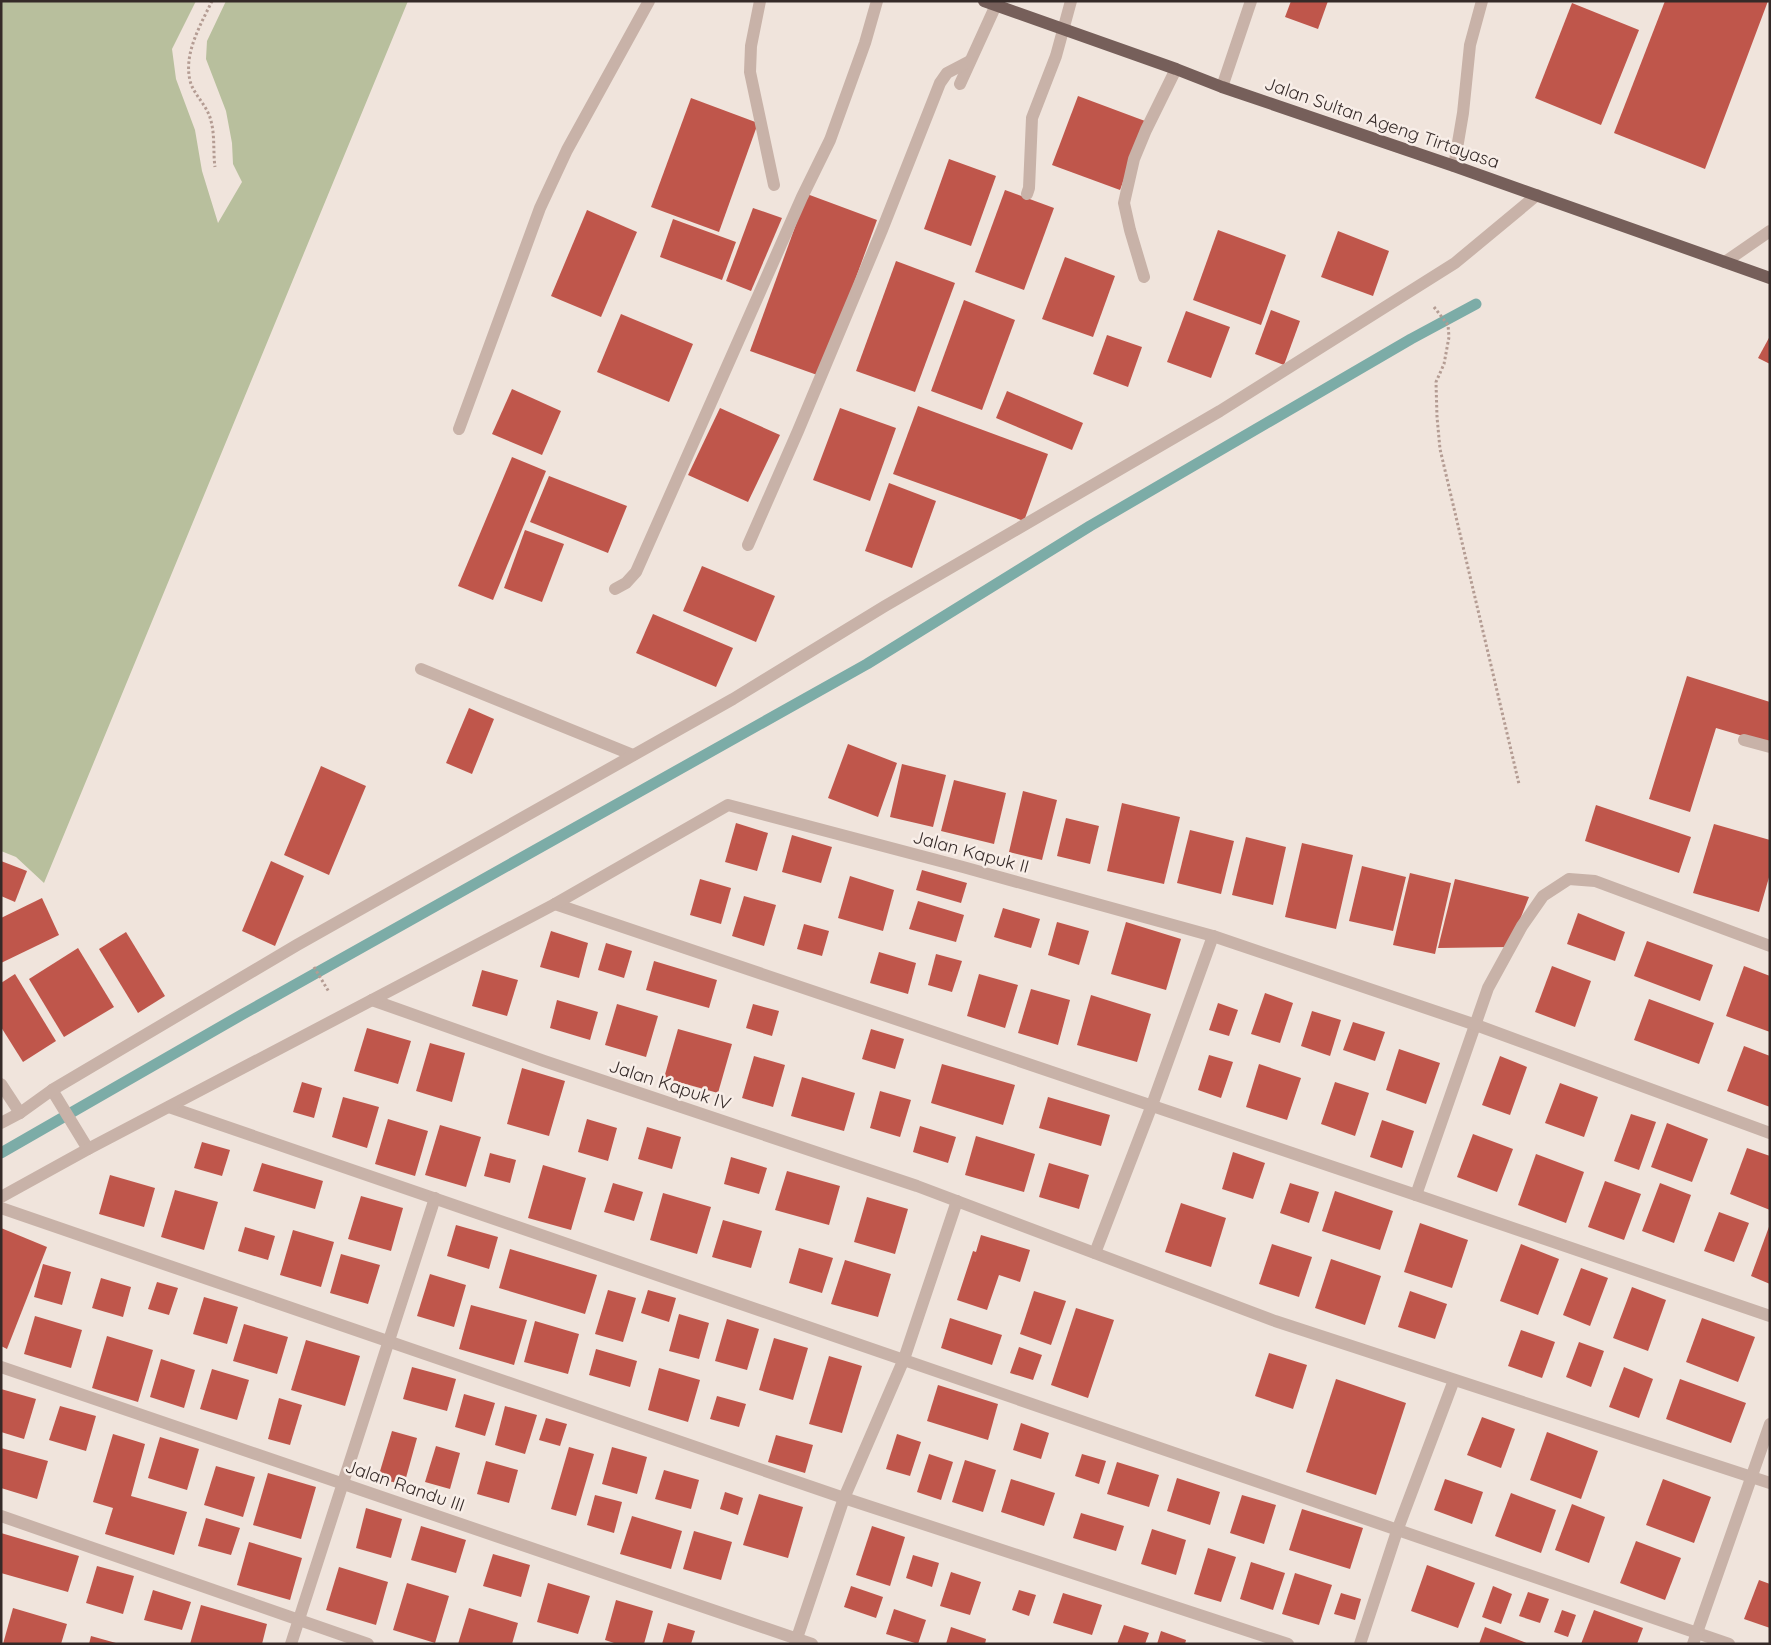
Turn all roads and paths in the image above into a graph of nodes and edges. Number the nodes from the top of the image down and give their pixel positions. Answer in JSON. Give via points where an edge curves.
{"nodes":[{"id":1,"x":212,"y":1,"type":"edge"},
{"id":2,"x":649,"y":1,"type":"edge"},
{"id":3,"x":760,"y":1,"type":"edge"},
{"id":4,"x":877,"y":1,"type":"edge"},
{"id":5,"x":1071,"y":1,"type":"edge"},
{"id":6,"x":1251,"y":1,"type":"edge"},
{"id":7,"x":1482,"y":1,"type":"edge"},
{"id":8,"x":990,"y":3,"type":"edge"},
{"id":9,"x":1064,"y":29,"type":"junction"},
{"id":10,"x":973,"y":55,"type":"junction"},
{"id":11,"x":1176,"y":68,"type":"junction"},
{"id":12,"x":960,"y":84,"type":"dead end"},
{"id":13,"x":1222,"y":87,"type":"junction"},
{"id":14,"x":1454,"y":166,"type":"junction"},
{"id":15,"x":215,"y":167,"type":"dead end"},
{"id":16,"x":774,"y":185,"type":"dead end"},
{"id":17,"x":1027,"y":194,"type":"dead end"},
{"id":18,"x":1538,"y":195,"type":"junction"},
{"id":19,"x":1770,"y":231,"type":"edge"},
{"id":20,"x":1725,"y":262,"type":"junction"},
{"id":21,"x":1144,"y":277,"type":"dead end"},
{"id":22,"x":1768,"y":277,"type":"edge"},
{"id":23,"x":1433,"y":306,"type":"dead end"},
{"id":24,"x":459,"y":429,"type":"dead end"},
{"id":25,"x":748,"y":545,"type":"dead end"},
{"id":26,"x":616,"y":589,"type":"dead end"},
{"id":27,"x":421,"y":669,"type":"dead end"},
{"id":28,"x":1744,"y":740,"type":"dead end"},
{"id":29,"x":1770,"y":747,"type":"edge"},
{"id":30,"x":633,"y":755,"type":"junction"},
{"id":31,"x":1520,"y":784,"type":"dead end"},
{"id":32,"x":555,"y":904,"type":"junction"},
{"id":33,"x":1213,"y":936,"type":"junction"},
{"id":34,"x":1770,"y":946,"type":"edge"},
{"id":35,"x":312,"y":964,"type":"dead end"},
{"id":36,"x":332,"y":996,"type":"dead end"},
{"id":37,"x":372,"y":1000,"type":"junction"},
{"id":38,"x":1476,"y":1025,"type":"junction"},
{"id":39,"x":1,"y":1084,"type":"edge"},
{"id":40,"x":54,"y":1094,"type":"junction"},
{"id":41,"x":1152,"y":1105,"type":"junction"},
{"id":42,"x":169,"y":1107,"type":"junction"},
{"id":43,"x":20,"y":1113,"type":"junction"},
{"id":44,"x":1,"y":1123,"type":"edge"},
{"id":45,"x":1770,"y":1133,"type":"edge"},
{"id":46,"x":88,"y":1149,"type":"junction"},
{"id":47,"x":1416,"y":1195,"type":"junction"},
{"id":48,"x":1,"y":1197,"type":"edge"},
{"id":49,"x":436,"y":1198,"type":"junction"},
{"id":50,"x":957,"y":1202,"type":"junction"},
{"id":51,"x":1,"y":1208,"type":"edge"},
{"id":52,"x":1095,"y":1253,"type":"junction"},
{"id":53,"x":1770,"y":1316,"type":"edge"},
{"id":54,"x":389,"y":1342,"type":"junction"},
{"id":55,"x":904,"y":1359,"type":"junction"},
{"id":56,"x":1,"y":1367,"type":"edge"},
{"id":57,"x":1454,"y":1380,"type":"junction"},
{"id":58,"x":1770,"y":1424,"type":"edge"},
{"id":59,"x":1751,"y":1477,"type":"junction"},
{"id":60,"x":343,"y":1483,"type":"junction"},
{"id":61,"x":1770,"y":1483,"type":"edge"},
{"id":62,"x":844,"y":1498,"type":"junction"},
{"id":63,"x":1,"y":1516,"type":"edge"},
{"id":64,"x":1398,"y":1531,"type":"junction"},
{"id":65,"x":299,"y":1620,"type":"junction"},
{"id":66,"x":1694,"y":1638,"type":"edge"},
{"id":67,"x":796,"y":1641,"type":"edge"},
{"id":68,"x":291,"y":1644,"type":"edge"},
{"id":69,"x":368,"y":1644,"type":"edge"},
{"id":70,"x":812,"y":1644,"type":"edge"},
{"id":71,"x":1288,"y":1644,"type":"edge"},
{"id":72,"x":1360,"y":1644,"type":"edge"},
{"id":73,"x":1729,"y":1644,"type":"edge"}],
"edges":[{"from":1,"to":15,"type":"path","via":[[188,62],[192,86],[211,121]]},
{"from":2,"to":24,"type":"street","via":[[567,150],[540,208]]},
{"from":3,"to":16,"type":"street","via":[[751,46],[750,72]]},
{"from":4,"to":26,"type":"street","via":[[830,140],[636,572]]},
{"from":5,"to":9,"type":"street"},
{"from":6,"to":13,"type":"street"},
{"from":7,"to":14,"type":"street","via":[[1470,45]]},
{"from":8,"to":9,"type":"main road","name":"Jalan Sultan Ageng Tirtayasa"},
{"from":8,"to":10,"type":"street","via":[[986,25]]},
{"from":9,"to":11,"type":"main road","name":"Jalan Sultan Ageng Tirtayasa"},
{"from":9,"to":17,"type":"street","via":[[1032,118]]},
{"from":10,"to":12,"type":"street"},
{"from":10,"to":25,"type":"street","via":[[940,83],[882,230]]},
{"from":11,"to":13,"type":"main road","name":"Jalan Sultan Ageng Tirtayasa"},
{"from":11,"to":21,"type":"street","via":[[1134,159],[1124,203]]},
{"from":13,"to":14,"type":"main road","name":"Jalan Sultan Ageng Tirtayasa"},
{"from":14,"to":18,"type":"main road","name":"Jalan Sultan Ageng Tirtayasa"},
{"from":18,"to":20,"type":"main road","name":"Jalan Sultan Ageng Tirtayasa"},
{"from":18,"to":30,"type":"street","via":[[1455,262],[1417,288],[1220,411]]},
{"from":19,"to":20,"type":"street"},
{"from":20,"to":22,"type":"main road","name":"Jalan Sultan Ageng Tirtayasa"},
{"from":23,"to":31,"type":"path","via":[[1448,324],[1449,337],[1436,382],[1440,450]]},
{"from":27,"to":30,"type":"street"},
{"from":28,"to":29,"type":"street"},
{"from":30,"to":40,"type":"street","via":[[297,945]]},
{"from":32,"to":33,"type":"street","name":"Jalan Kapuk II","via":[[728,805]]},
{"from":32,"to":37,"type":"street"},
{"from":32,"to":41,"type":"street"},
{"from":33,"to":38,"type":"street","name":"Jalan Kapuk II"},
{"from":33,"to":41,"type":"street"},
{"from":34,"to":38,"type":"street","via":[[1595,881],[1569,879],[1543,896],[1522,926],[1488,988]]},
{"from":35,"to":36,"type":"path"},
{"from":37,"to":42,"type":"street"},
{"from":37,"to":50,"type":"street","name":"Jalan Kapuk IV"},
{"from":38,"to":45,"type":"street","name":"Jalan Kapuk II"},
{"from":38,"to":47,"type":"street"},
{"from":39,"to":43,"type":"street"},
{"from":40,"to":43,"type":"street"},
{"from":40,"to":46,"type":"street"},
{"from":41,"to":47,"type":"street"},
{"from":41,"to":52,"type":"street"},
{"from":42,"to":46,"type":"street"},
{"from":42,"to":49,"type":"street"},
{"from":43,"to":44,"type":"street"},
{"from":46,"to":48,"type":"street"},
{"from":47,"to":53,"type":"street"},
{"from":49,"to":54,"type":"street"},
{"from":49,"to":55,"type":"street"},
{"from":50,"to":52,"type":"street","name":"Jalan Kapuk IV"},
{"from":50,"to":55,"type":"street"},
{"from":51,"to":54,"type":"street"},
{"from":52,"to":57,"type":"street","name":"Jalan Kapuk IV","via":[[1275,1321]]},
{"from":54,"to":60,"type":"street"},
{"from":54,"to":62,"type":"street"},
{"from":55,"to":62,"type":"street"},
{"from":55,"to":64,"type":"street"},
{"from":56,"to":60,"type":"street","name":"Jalan Randu III"},
{"from":57,"to":59,"type":"street","name":"Jalan Kapuk IV"},
{"from":57,"to":64,"type":"street"},
{"from":58,"to":59,"type":"street"},
{"from":59,"to":61,"type":"street","name":"Jalan Kapuk IV"},
{"from":59,"to":66,"type":"street"},
{"from":60,"to":65,"type":"street"},
{"from":60,"to":67,"type":"street","name":"Jalan Randu III"},
{"from":62,"to":67,"type":"street"},
{"from":62,"to":71,"type":"street"},
{"from":63,"to":65,"type":"street"},
{"from":64,"to":66,"type":"street"},
{"from":64,"to":72,"type":"street"},
{"from":65,"to":68,"type":"street"},
{"from":65,"to":69,"type":"street"},
{"from":66,"to":73,"type":"street"},
{"from":67,"to":70,"type":"street","name":"Jalan Randu III"}]}
